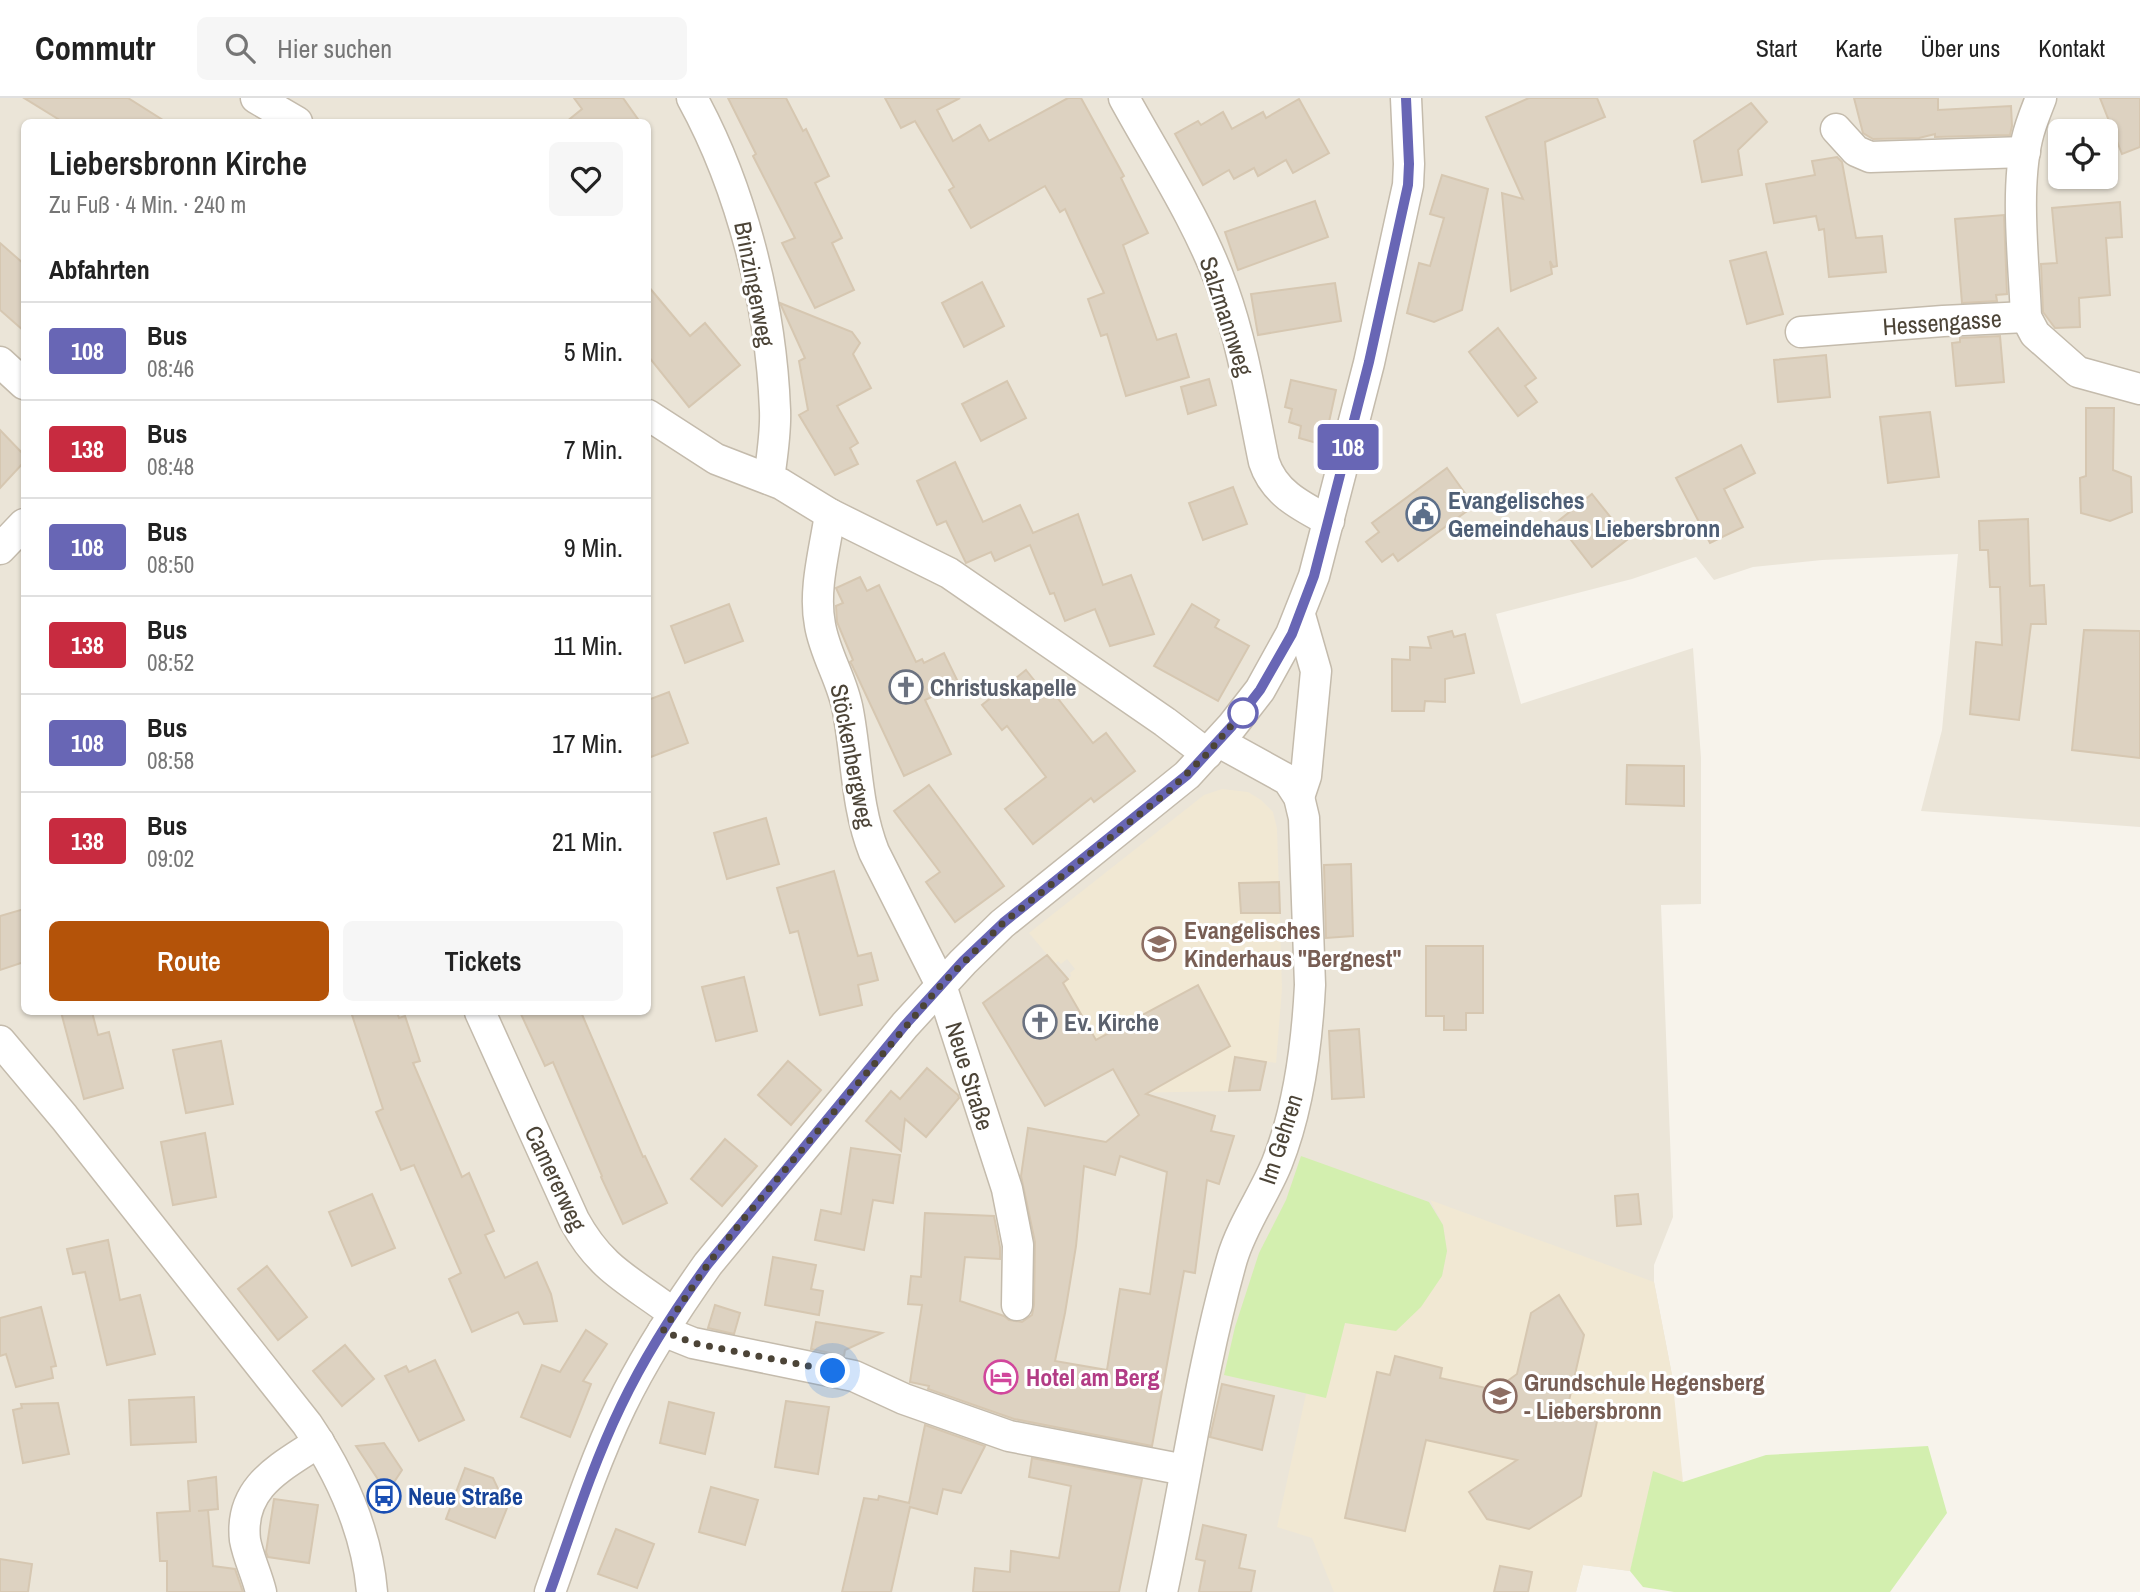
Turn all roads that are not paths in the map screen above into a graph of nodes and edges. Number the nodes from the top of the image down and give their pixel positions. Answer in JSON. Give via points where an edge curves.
{"nodes":[{"id":1,"x":256,"y":98,"type":"edge"},
{"id":2,"x":692,"y":98,"type":"edge"},
{"id":3,"x":1124,"y":98,"type":"edge"},
{"id":4,"x":1406,"y":98,"type":"edge"},
{"id":5,"x":2041,"y":98,"type":"edge"},
{"id":6,"x":292,"y":119,"type":"edge"},
{"id":7,"x":1836,"y":129,"type":"dead end"},
{"id":8,"x":2025,"y":152,"type":"junction"},
{"id":9,"x":2026,"y":317,"type":"junction"},
{"id":10,"x":1801,"y":332,"type":"dead end"},
{"id":11,"x":0,"y":362,"type":"edge"},
{"id":12,"x":21,"y":381,"type":"edge"},
{"id":13,"x":2140,"y":389,"type":"edge"},
{"id":14,"x":651,"y":417,"type":"edge"},
{"id":15,"x":769,"y":479,"type":"junction"},
{"id":16,"x":830,"y":514,"type":"junction"},
{"id":17,"x":1329,"y":521,"type":"junction"},
{"id":18,"x":21,"y":527,"type":"edge"},
{"id":19,"x":0,"y":549,"type":"edge"},
{"id":20,"x":1300,"y":615,"type":"junction"},
{"id":21,"x":1213,"y":748,"type":"junction"},
{"id":22,"x":1299,"y":797,"type":"junction"},
{"id":23,"x":941,"y":985,"type":"junction"},
{"id":24,"x":481,"y":1015,"type":"edge"},
{"id":25,"x":0,"y":1041,"type":"edge"},
{"id":26,"x":1017,"y":1305,"type":"dead end"},
{"id":27,"x":668,"y":1322,"type":"junction"},
{"id":28,"x":319,"y":1442,"type":"junction"},
{"id":29,"x":1185,"y":1471,"type":"junction"},
{"id":30,"x":261,"y":1592,"type":"edge"},
{"id":31,"x":372,"y":1592,"type":"edge"},
{"id":32,"x":550,"y":1592,"type":"edge"},
{"id":33,"x":1162,"y":1592,"type":"edge"}],
"edges":[{"from":1,"to":6,"type":"street"},
{"from":2,"to":15,"type":"street","name":"Brinzingerweg","via":[[735,194],[754,261],[774,394]]},
{"from":3,"to":17,"type":"street","name":"Salzmannweg","via":[[1223,287],[1269,475],[1293,501]]},
{"from":4,"to":17,"type":"street","via":[[1409,164],[1404,208]]},
{"from":5,"to":8,"type":"street"},
{"from":7,"to":8,"type":"street","via":[[1870,157]]},
{"from":8,"to":9,"type":"street"},
{"from":9,"to":10,"type":"street","name":"Hessengasse"},
{"from":9,"to":13,"type":"street","name":"Hessengasse","via":[[2035,334],[2078,372]]},
{"from":11,"to":12,"type":"street"},
{"from":14,"to":15,"type":"street","via":[[716,459]]},
{"from":15,"to":16,"type":"street"},
{"from":16,"to":21,"type":"street","via":[[922,558],[982,594],[1165,722]]},
{"from":16,"to":23,"type":"street","name":"Stöckenbergweg","via":[[820,625],[849,713],[866,831]]},
{"from":17,"to":20,"type":"street"},
{"from":18,"to":19,"type":"street"},
{"from":20,"to":21,"type":"street","via":[[1260,690]]},
{"from":20,"to":22,"type":"street","name":"Im Gehren","via":[[1316,671],[1306,776]]},
{"from":21,"to":22,"type":"street","via":[[1288,780]]},
{"from":21,"to":23,"type":"street","via":[[1152,805],[1003,923]]},
{"from":22,"to":29,"type":"street","name":"Im Gehren","via":[[1304,818],[1310,985],[1304,1049],[1284,1142],[1232,1261]]},
{"from":23,"to":26,"type":"street","name":"Neue Straße","via":[[1007,1189],[1018,1245]]},
{"from":23,"to":27,"type":"street","name":"Neue Straße","via":[[746,1216]]},
{"from":24,"to":27,"type":"street","name":"Camererweg","via":[[580,1231],[594,1252]]},
{"from":25,"to":28,"type":"street"},
{"from":27,"to":29,"type":"street","via":[[693,1343],[854,1376],[1002,1435]]},
{"from":27,"to":32,"type":"street","name":"Neue Straße","via":[[615,1419]]},
{"from":28,"to":30,"type":"street","via":[[270,1475],[252,1497],[246,1540]]},
{"from":28,"to":31,"type":"street","via":[[350,1505]]},
{"from":29,"to":33,"type":"street","name":"Im Gehren"}]}
